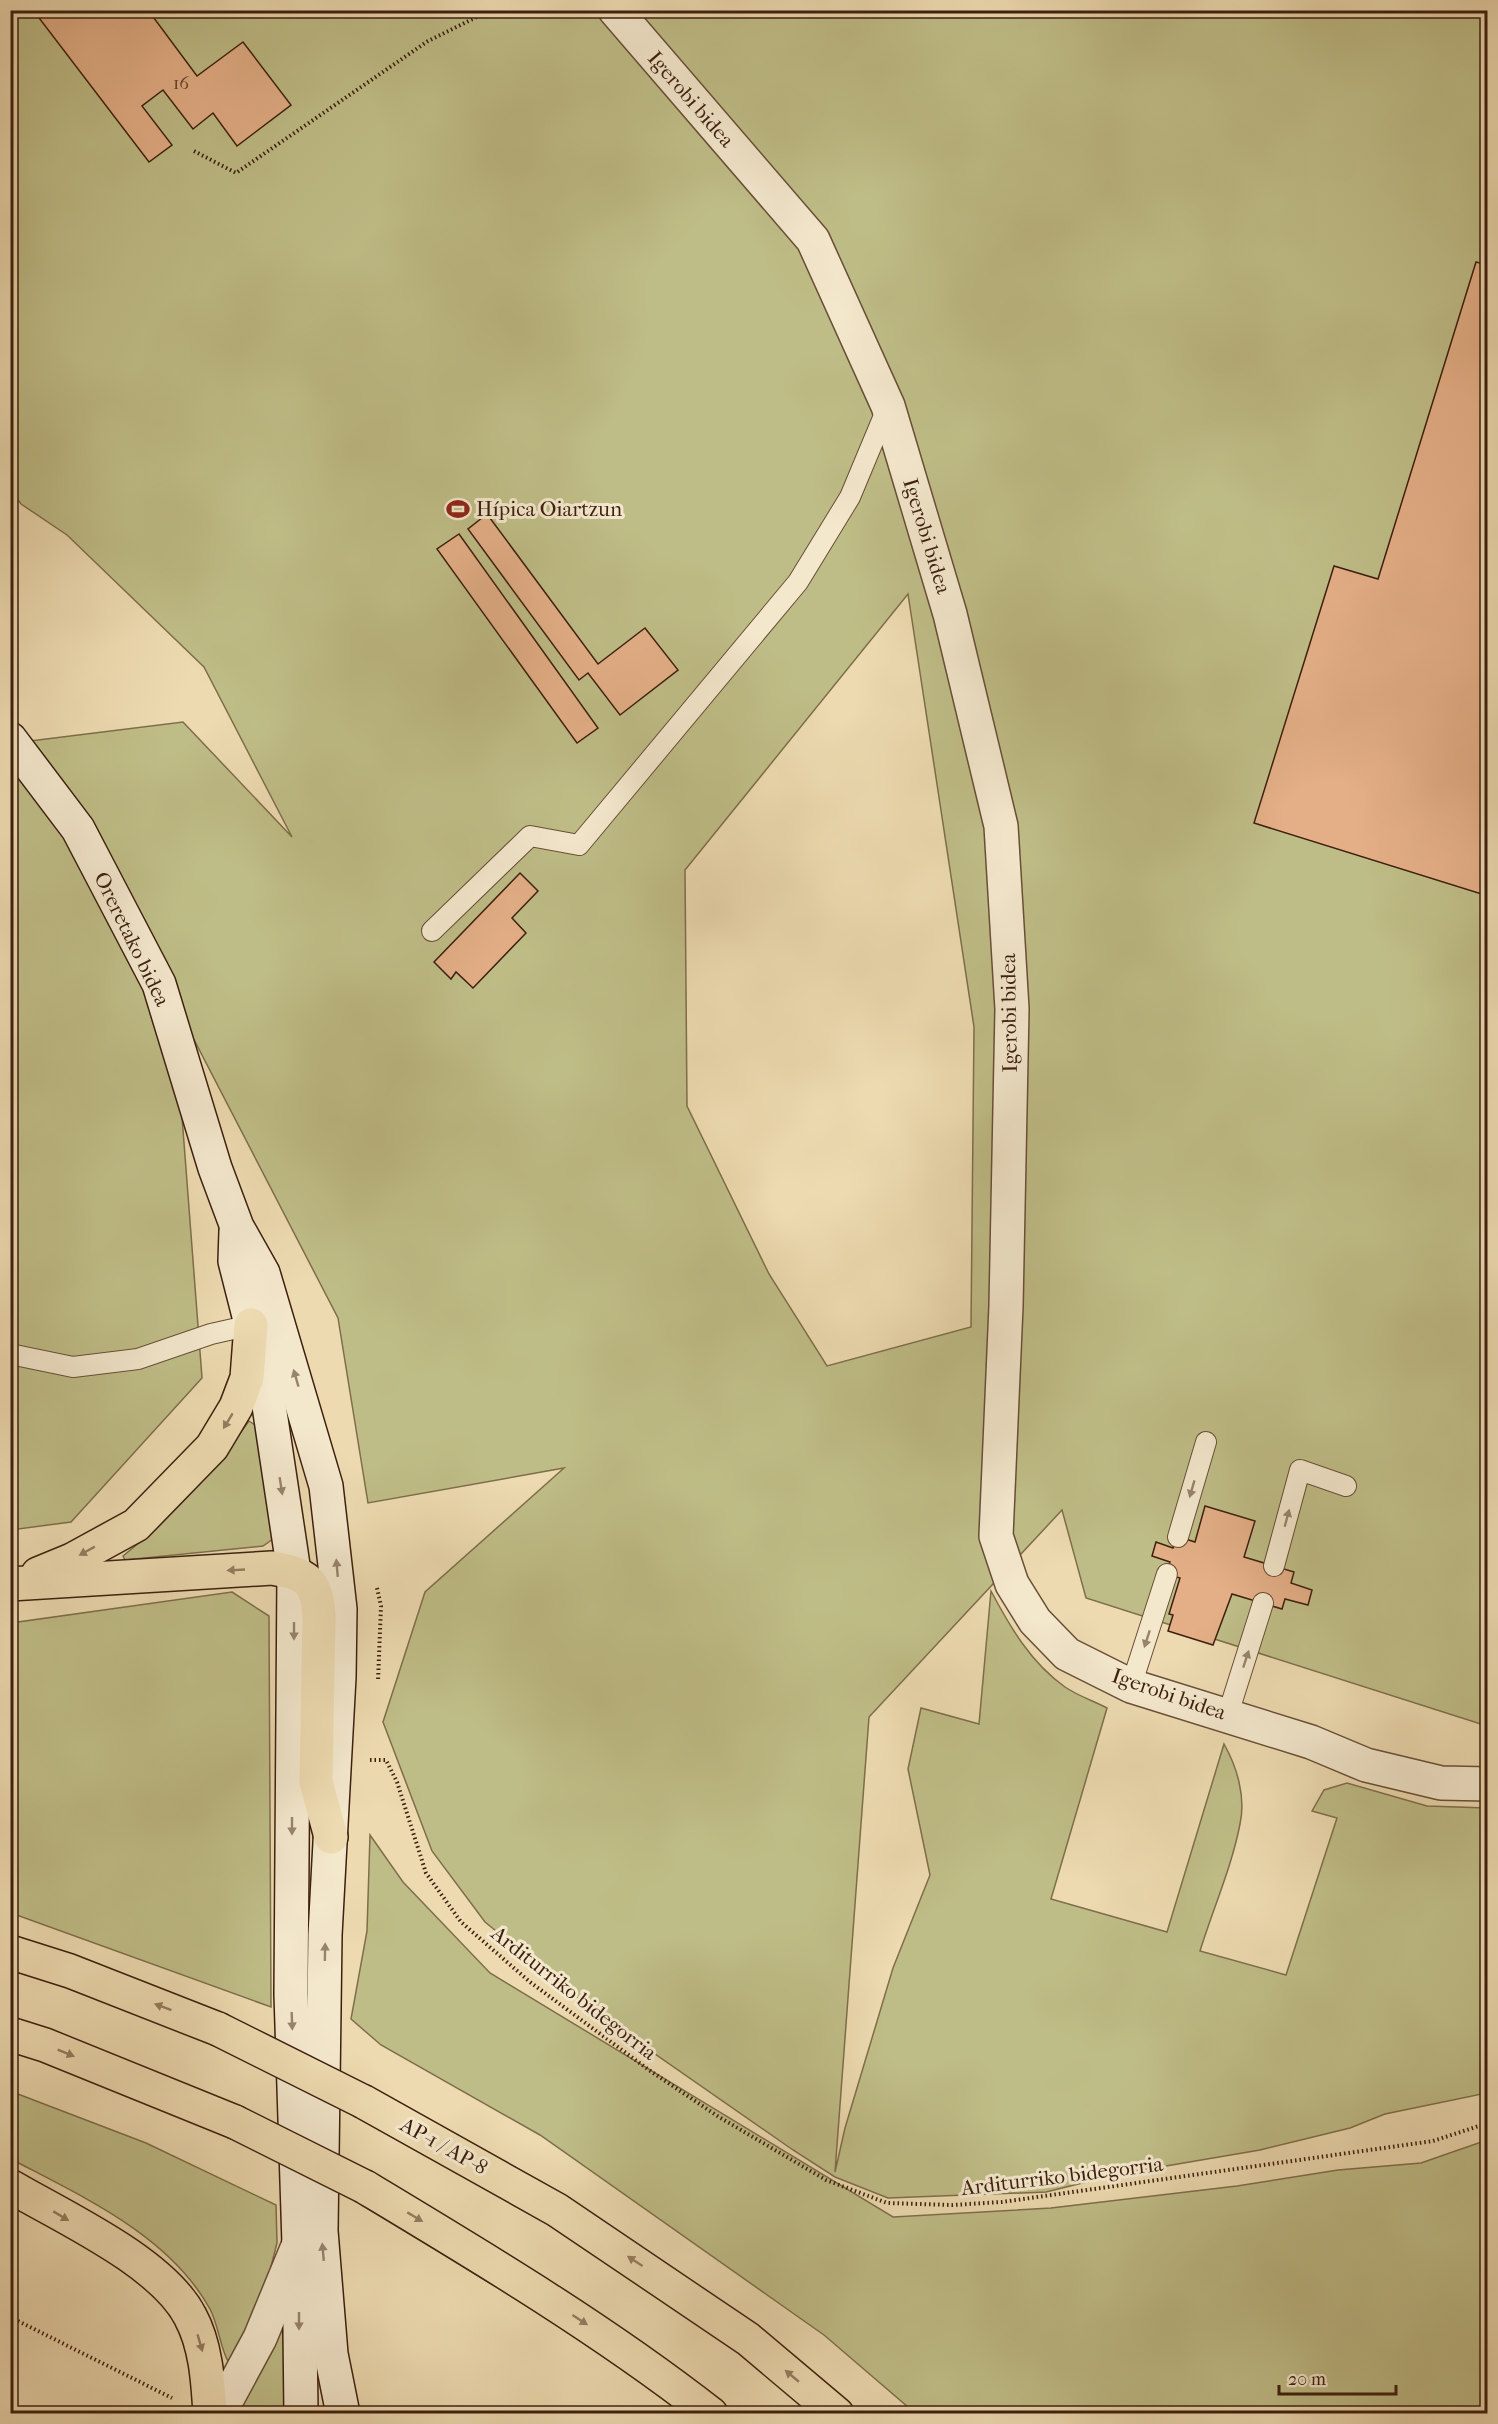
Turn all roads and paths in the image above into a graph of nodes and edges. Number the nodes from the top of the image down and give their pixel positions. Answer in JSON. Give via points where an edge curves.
{"nodes":[{"id":1,"x":491,"y":10,"type":"edge"},
{"id":2,"x":615,"y":10,"type":"edge"},
{"id":3,"x":194,"y":151,"type":"dead end"},
{"id":4,"x":888,"y":406,"type":"junction"},
{"id":5,"x":10,"y":739,"type":"edge"},
{"id":6,"x":432,"y":931,"type":"dead end"},
{"id":7,"x":237,"y":1227,"type":"junction"},
{"id":8,"x":251,"y":1325,"type":"junction"},
{"id":9,"x":10,"y":1354,"type":"edge"},
{"id":10,"x":1206,"y":1442,"type":"dead end"},
{"id":11,"x":1346,"y":1486,"type":"dead end"},
{"id":12,"x":1178,"y":1537,"type":"dead end"},
{"id":13,"x":1274,"y":1566,"type":"dead end"},
{"id":14,"x":294,"y":1572,"type":"junction"},
{"id":15,"x":1167,"y":1574,"type":"dead end"},
{"id":16,"x":13,"y":1583,"type":"edge"},
{"id":17,"x":1263,"y":1603,"type":"dead end"},
{"id":18,"x":1131,"y":1686,"type":"junction"},
{"id":19,"x":1228,"y":1714,"type":"junction"},
{"id":20,"x":367,"y":1771,"type":"dead end"},
{"id":21,"x":1488,"y":1784,"type":"edge"},
{"id":22,"x":331,"y":1837,"type":"junction"},
{"id":23,"x":10,"y":1952,"type":"edge"},
{"id":24,"x":10,"y":2034,"type":"edge"},
{"id":25,"x":1488,"y":2123,"type":"edge"},
{"id":26,"x":10,"y":2186,"type":"edge"},
{"id":27,"x":299,"y":2244,"type":"junction"},
{"id":28,"x":10,"y":2317,"type":"edge"},
{"id":29,"x":176,"y":2399,"type":"dead end"},
{"id":30,"x":210,"y":2414,"type":"edge"},
{"id":31,"x":219,"y":2414,"type":"edge"},
{"id":32,"x":301,"y":2414,"type":"edge"},
{"id":33,"x":343,"y":2414,"type":"edge"},
{"id":34,"x":711,"y":2414,"type":"edge"},
{"id":35,"x":837,"y":2414,"type":"edge"}],
"edges":[{"from":1,"to":3,"type":"path","via":[[428,41],[236,173]]},
{"from":2,"to":4,"type":"main road","name":"Igerobi bidea","via":[[813,240]]},
{"from":4,"to":6,"type":"lane","via":[[850,497],[798,582],[579,845],[530,836]]},
{"from":4,"to":18,"type":"main road","name":"Igerobi bidea","via":[[950,614],[1001,826],[1012,1009],[1006,1317],[996,1536],[1012,1584],[1035,1621],[1067,1654]]},
{"from":5,"to":7,"type":"main road","name":"Oreretako bidea","via":[[78,829],[159,984]]},
{"from":7,"to":8,"type":"main road","via":[[235,1262]]},
{"from":22,"to":7,"type":"main road","one_way":true,"via":[[340,1609],[326,1486],[263,1273]]},
{"from":8,"to":9,"type":"lane","via":[[128,1361],[73,1367]]},
{"from":8,"to":14,"type":"main road","one_way":true,"via":[[265,1379]]},
{"from":8,"to":16,"type":"highway","one_way":true,"via":[[247,1378],[236,1407],[212,1447],[136,1525],[72,1560]]},
{"from":10,"to":12,"type":"lane","one_way":true},
{"from":13,"to":11,"type":"lane","one_way":true,"via":[[1300,1470]]},
{"from":14,"to":16,"type":"highway","one_way":true,"via":[[272,1568]]},
{"from":14,"to":22,"type":"highway","via":[[309,1580],[318,1596],[316,1782]]},
{"from":14,"to":27,"type":"main road","one_way":true,"via":[[291,1994]]},
{"from":15,"to":18,"type":"lane","one_way":true},
{"from":19,"to":17,"type":"lane","one_way":true},
{"from":18,"to":19,"type":"main road","name":"Igerobi bidea"},
{"from":19,"to":21,"type":"main road","name":"Igerobi bidea","via":[[1366,1765],[1441,1783]]},
{"from":20,"to":25,"type":"path","name":"Arditurriko bidegorria","via":[[369,1760],[386,1760],[397,1782],[426,1873],[461,1922],[530,1982],[719,2117],[826,2180],[887,2203],[1002,2202],[1433,2141]]},
{"from":33,"to":22,"type":"main road","one_way":true,"via":[[331,2354],[321,2231],[325,1935]]},
{"from":35,"to":23,"type":"highway","name":"AP-1 / AP-8","one_way":true,"bridge":true,"via":[[748,2340],[557,2210],[364,2102],[218,2029],[70,1971]]},
{"from":24,"to":34,"type":"highway","one_way":true,"bridge":true,"via":[[234,2122],[365,2187],[647,2364]]},
{"from":26,"to":30,"type":"highway","one_way":true,"via":[[138,2261],[170,2287],[196,2330],[206,2365]]},
{"from":27,"to":31,"type":"main road","via":[[260,2338]]},
{"from":27,"to":32,"type":"main road","one_way":true},
{"from":28,"to":29,"type":"path"}]}
